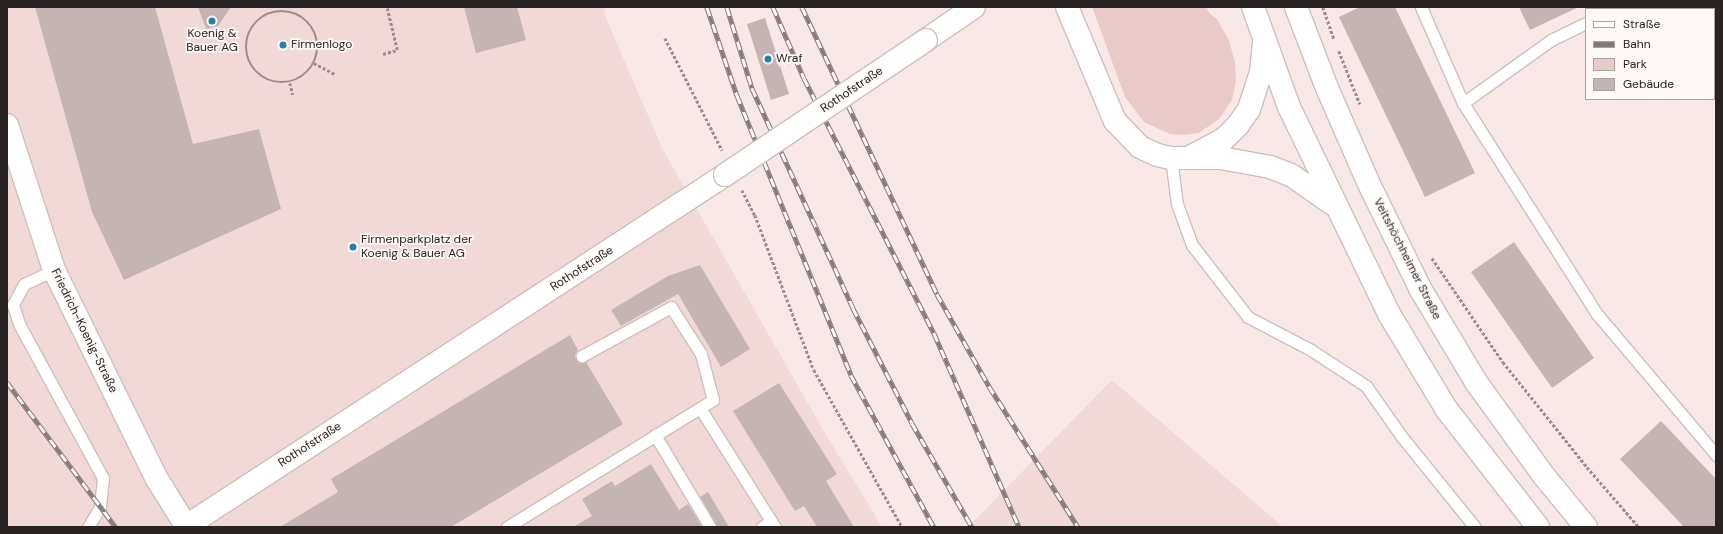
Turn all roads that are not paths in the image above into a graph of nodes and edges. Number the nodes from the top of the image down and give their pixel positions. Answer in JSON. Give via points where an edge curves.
{"nodes":[{"id":1,"x":974,"y":7,"type":"edge"},
{"id":2,"x":1066,"y":7,"type":"edge"},
{"id":3,"x":1253,"y":7,"type":"edge"},
{"id":4,"x":1296,"y":7,"type":"edge"},
{"id":5,"x":1422,"y":7,"type":"edge"},
{"id":6,"x":1585,"y":23,"type":"edge"},
{"id":7,"x":1265,"y":40,"type":"junction"},
{"id":8,"x":1463,"y":102,"type":"junction"},
{"id":9,"x":7,"y":125,"type":"edge"},
{"id":10,"x":1179,"y":158,"type":"junction"},
{"id":11,"x":1335,"y":205,"type":"junction"},
{"id":12,"x":54,"y":270,"type":"junction"},
{"id":13,"x":582,"y":356,"type":"dead end"},
{"id":14,"x":700,"y":408,"type":"junction"},
{"id":15,"x":655,"y":436,"type":"junction"},
{"id":16,"x":1716,"y":455,"type":"edge"},
{"id":17,"x":770,"y":525,"type":"edge"},
{"id":18,"x":185,"y":526,"type":"edge"},
{"id":19,"x":88,"y":527,"type":"edge"},
{"id":20,"x":507,"y":527,"type":"edge"},
{"id":21,"x":710,"y":527,"type":"edge"},
{"id":22,"x":1474,"y":527,"type":"edge"},
{"id":23,"x":1538,"y":527,"type":"edge"},
{"id":24,"x":1586,"y":527,"type":"edge"}],
"edges":[{"from":1,"to":18,"type":"main road","name":"Rothofstraße","bridge":true,"via":[[733,181]]},
{"from":2,"to":10,"type":"main road","via":[[1115,121],[1140,148],[1157,155]]},
{"from":3,"to":7,"type":"main road"},
{"from":4,"to":24,"type":"main road","name":"Veitshöchheimer Straße","via":[[1327,88],[1362,168],[1420,290],[1476,382],[1544,476]]},
{"from":5,"to":8,"type":"lane"},
{"from":6,"to":8,"type":"lane","via":[[1551,40]]},
{"from":7,"to":10,"type":"main road","via":[[1261,72],[1249,109],[1238,125],[1208,150]]},
{"from":7,"to":11,"type":"main road","via":[[1289,107]]},
{"from":8,"to":16,"type":"lane","via":[[1597,314]]},
{"from":9,"to":12,"type":"main road","name":"Friedrich-Koenig-Straße"},
{"from":10,"to":11,"type":"main road","via":[[1221,158],[1270,167],[1290,175]]},
{"from":10,"to":22,"type":"lane","via":[[1177,204],[1192,245],[1248,316],[1311,350],[1366,386]]},
{"from":11,"to":23,"type":"main road","via":[[1390,314],[1447,410]]},
{"from":12,"to":18,"type":"main road","name":"Friedrich-Koenig-Straße","via":[[154,472]]},
{"from":12,"to":19,"type":"lane","via":[[24,284],[13,305],[19,324],[103,478],[100,507]]},
{"from":13,"to":14,"type":"lane","via":[[670,307],[701,354],[713,400]]},
{"from":14,"to":15,"type":"lane"},
{"from":14,"to":17,"type":"lane"},
{"from":15,"to":20,"type":"lane"},
{"from":15,"to":21,"type":"lane"}]}
